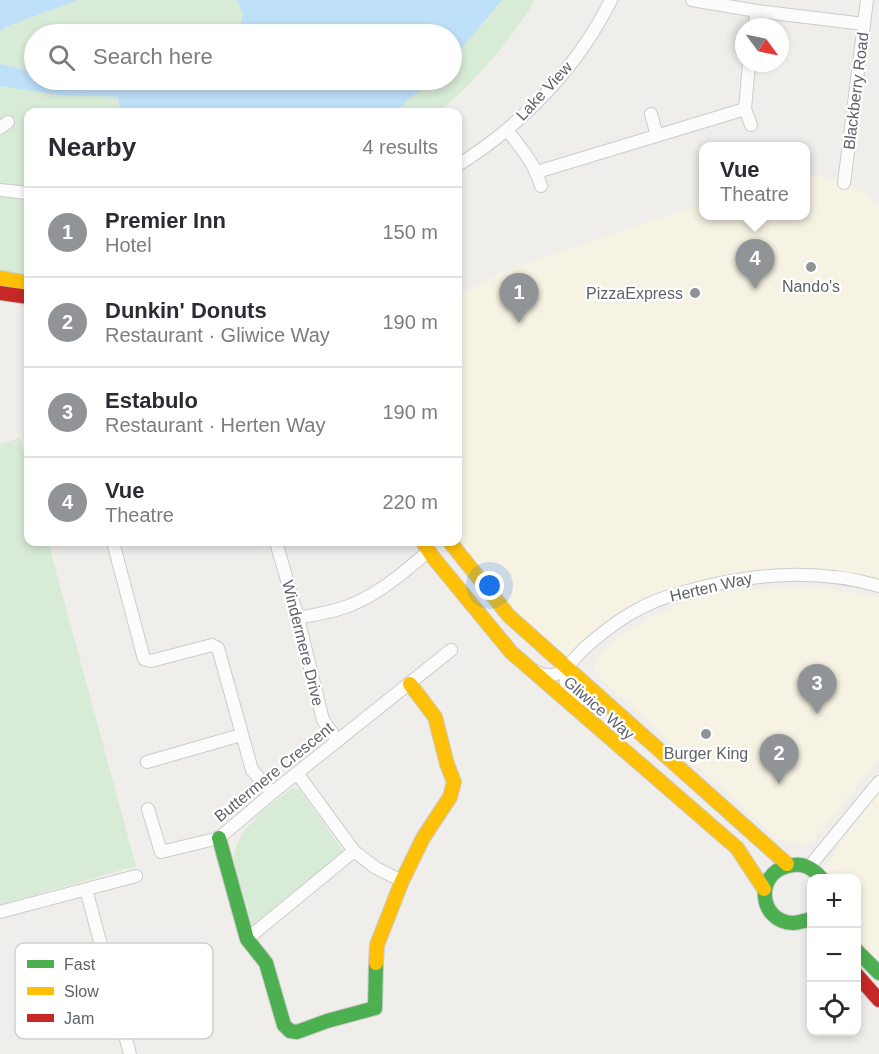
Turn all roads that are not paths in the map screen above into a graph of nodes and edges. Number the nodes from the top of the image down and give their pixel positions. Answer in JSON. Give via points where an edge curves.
{"nodes":[{"id":1,"x":611,"y":0,"type":"edge"},
{"id":2,"x":692,"y":0,"type":"edge"},
{"id":3,"x":867,"y":0,"type":"edge"},
{"id":4,"x":757,"y":11,"type":"junction"},
{"id":5,"x":756,"y":18,"type":"edge"},
{"id":6,"x":864,"y":24,"type":"junction"},
{"id":7,"x":748,"y":72,"type":"edge"},
{"id":8,"x":745,"y":109,"type":"junction"},
{"id":9,"x":651,"y":114,"type":"dead end"},
{"id":10,"x":751,"y":125,"type":"dead end"},
{"id":11,"x":507,"y":130,"type":"junction"},
{"id":12,"x":657,"y":136,"type":"junction"},
{"id":13,"x":462,"y":162,"type":"edge"},
{"id":14,"x":537,"y":171,"type":"junction"},
{"id":15,"x":844,"y":183,"type":"dead end"},
{"id":16,"x":541,"y":186,"type":"dead end"},
{"id":17,"x":0,"y":190,"type":"edge"},
{"id":18,"x":24,"y":193,"type":"edge"},
{"id":19,"x":0,"y":278,"type":"edge"},
{"id":20,"x":24,"y":283,"type":"edge"},
{"id":21,"x":0,"y":293,"type":"edge"},
{"id":22,"x":24,"y":296,"type":"edge"},
{"id":23,"x":114,"y":546,"type":"edge"},
{"id":24,"x":277,"y":546,"type":"edge"},
{"id":25,"x":426,"y":546,"type":"edge"},
{"id":26,"x":453,"y":546,"type":"edge"},
{"id":27,"x":879,"y":586,"type":"edge"},
{"id":28,"x":298,"y":618,"type":"junction"},
{"id":29,"x":451,"y":650,"type":"dead end"},
{"id":30,"x":565,"y":667,"type":"junction"},
{"id":31,"x":531,"y":670,"type":"junction"},
{"id":32,"x":410,"y":684,"type":"junction"},
{"id":33,"x":583,"y":716,"type":"junction"},
{"id":34,"x":242,"y":735,"type":"junction"},
{"id":35,"x":338,"y":741,"type":"junction"},
{"id":36,"x":147,"y":762,"type":"dead end"},
{"id":37,"x":297,"y":773,"type":"junction"},
{"id":38,"x":879,"y":783,"type":"edge"},
{"id":39,"x":272,"y":793,"type":"junction"},
{"id":40,"x":148,"y":809,"type":"dead end"},
{"id":41,"x":219,"y":837,"type":"junction"},
{"id":42,"x":354,"y":851,"type":"junction"},
{"id":43,"x":787,"y":864,"type":"junction"},
{"id":44,"x":809,"y":867,"type":"junction"},
{"id":45,"x":816,"y":874,"type":"edge"},
{"id":46,"x":136,"y":876,"type":"dead end"},
{"id":47,"x":402,"y":881,"type":"junction"},
{"id":48,"x":86,"y":889,"type":"junction"},
{"id":49,"x":764,"y":889,"type":"junction"},
{"id":50,"x":0,"y":912,"type":"edge"},
{"id":51,"x":807,"y":924,"type":"edge"},
{"id":52,"x":246,"y":939,"type":"junction"},
{"id":53,"x":100,"y":943,"type":"edge"},
{"id":54,"x":861,"y":955,"type":"edge"},
{"id":55,"x":879,"y":973,"type":"edge"},
{"id":56,"x":861,"y":980,"type":"edge"},
{"id":57,"x":879,"y":1000,"type":"edge"},
{"id":58,"x":126,"y":1039,"type":"edge"},
{"id":59,"x":130,"y":1054,"type":"edge"}],
"edges":[{"from":1,"to":11,"type":"street","name":"Lake View","via":[[549,90]]},
{"from":2,"to":4,"type":"street"},
{"from":3,"to":6,"type":"street","name":"Blackberry Road"},
{"from":4,"to":5,"type":"street"},
{"from":4,"to":6,"type":"street"},
{"from":6,"to":15,"type":"street","name":"Blackberry Road"},
{"from":7,"to":8,"type":"street"},
{"from":8,"to":10,"type":"street"},
{"from":8,"to":12,"type":"street"},
{"from":9,"to":12,"type":"street"},
{"from":11,"to":13,"type":"street","name":"Lake View"},
{"from":11,"to":14,"type":"street"},
{"from":12,"to":14,"type":"street"},
{"from":14,"to":16,"type":"street"},
{"from":17,"to":18,"type":"street"},
{"from":19,"to":20,"type":"street"},
{"from":21,"to":22,"type":"street"},
{"from":23,"to":34,"type":"street","via":[[144,659],[151,661],[212,645],[218,648]]},
{"from":24,"to":28,"type":"street","name":"Windermere Drive"},
{"from":25,"to":28,"type":"street","via":[[384,588],[370,596],[350,606]]},
{"from":25,"to":31,"type":"street","name":"Gliwice Way","via":[[511,652]]},
{"from":26,"to":30,"type":"street","name":"Gliwice Way","via":[[509,616]]},
{"from":27,"to":30,"type":"street","name":"Herten Way","via":[[821,574],[772,574],[719,583],[639,608]]},
{"from":28,"to":35,"type":"street","name":"Windermere Drive","via":[[323,720]]},
{"from":29,"to":32,"type":"street","name":"Buttermere Crescent"},
{"from":30,"to":31,"type":"street","via":[[555,675]]},
{"from":30,"to":33,"type":"street","via":[[566,683]]},
{"from":30,"to":43,"type":"street","name":"Gliwice Way"},
{"from":31,"to":33,"type":"street","name":"Gliwice Way"},
{"from":32,"to":35,"type":"street","name":"Buttermere Crescent"},
{"from":32,"to":47,"type":"street","name":"Buttermere Crescent","via":[[435,717],[454,782],[450,797],[423,838]]},
{"from":33,"to":49,"type":"street","name":"Gliwice Way","via":[[737,848]]},
{"from":34,"to":36,"type":"street"},
{"from":34,"to":39,"type":"street","via":[[252,770]]},
{"from":35,"to":37,"type":"street","name":"Buttermere Crescent"},
{"from":37,"to":39,"type":"street","name":"Buttermere Crescent"},
{"from":37,"to":42,"type":"street"},
{"from":38,"to":44,"type":"street"},
{"from":39,"to":41,"type":"street","name":"Buttermere Crescent"},
{"from":40,"to":41,"type":"street","via":[[161,852]]},
{"from":41,"to":52,"type":"street","name":"Buttermere Crescent"},
{"from":42,"to":47,"type":"street"},
{"from":42,"to":52,"type":"street"},
{"from":43,"to":44,"type":"street"},
{"from":43,"to":49,"type":"street","via":[[777,868]]},
{"from":44,"to":45,"type":"street"},
{"from":46,"to":48,"type":"street"},
{"from":47,"to":52,"type":"street","name":"Buttermere Crescent","via":[[378,945],[375,1008],[290,1031],[284,1025],[267,963]]},
{"from":48,"to":50,"type":"street"},
{"from":48,"to":53,"type":"street"},
{"from":49,"to":51,"type":"street","name":"Gliwice Way","via":[[766,906],[772,915],[792,924]]},
{"from":54,"to":55,"type":"street"},
{"from":56,"to":57,"type":"street"},
{"from":58,"to":59,"type":"street"}]}
